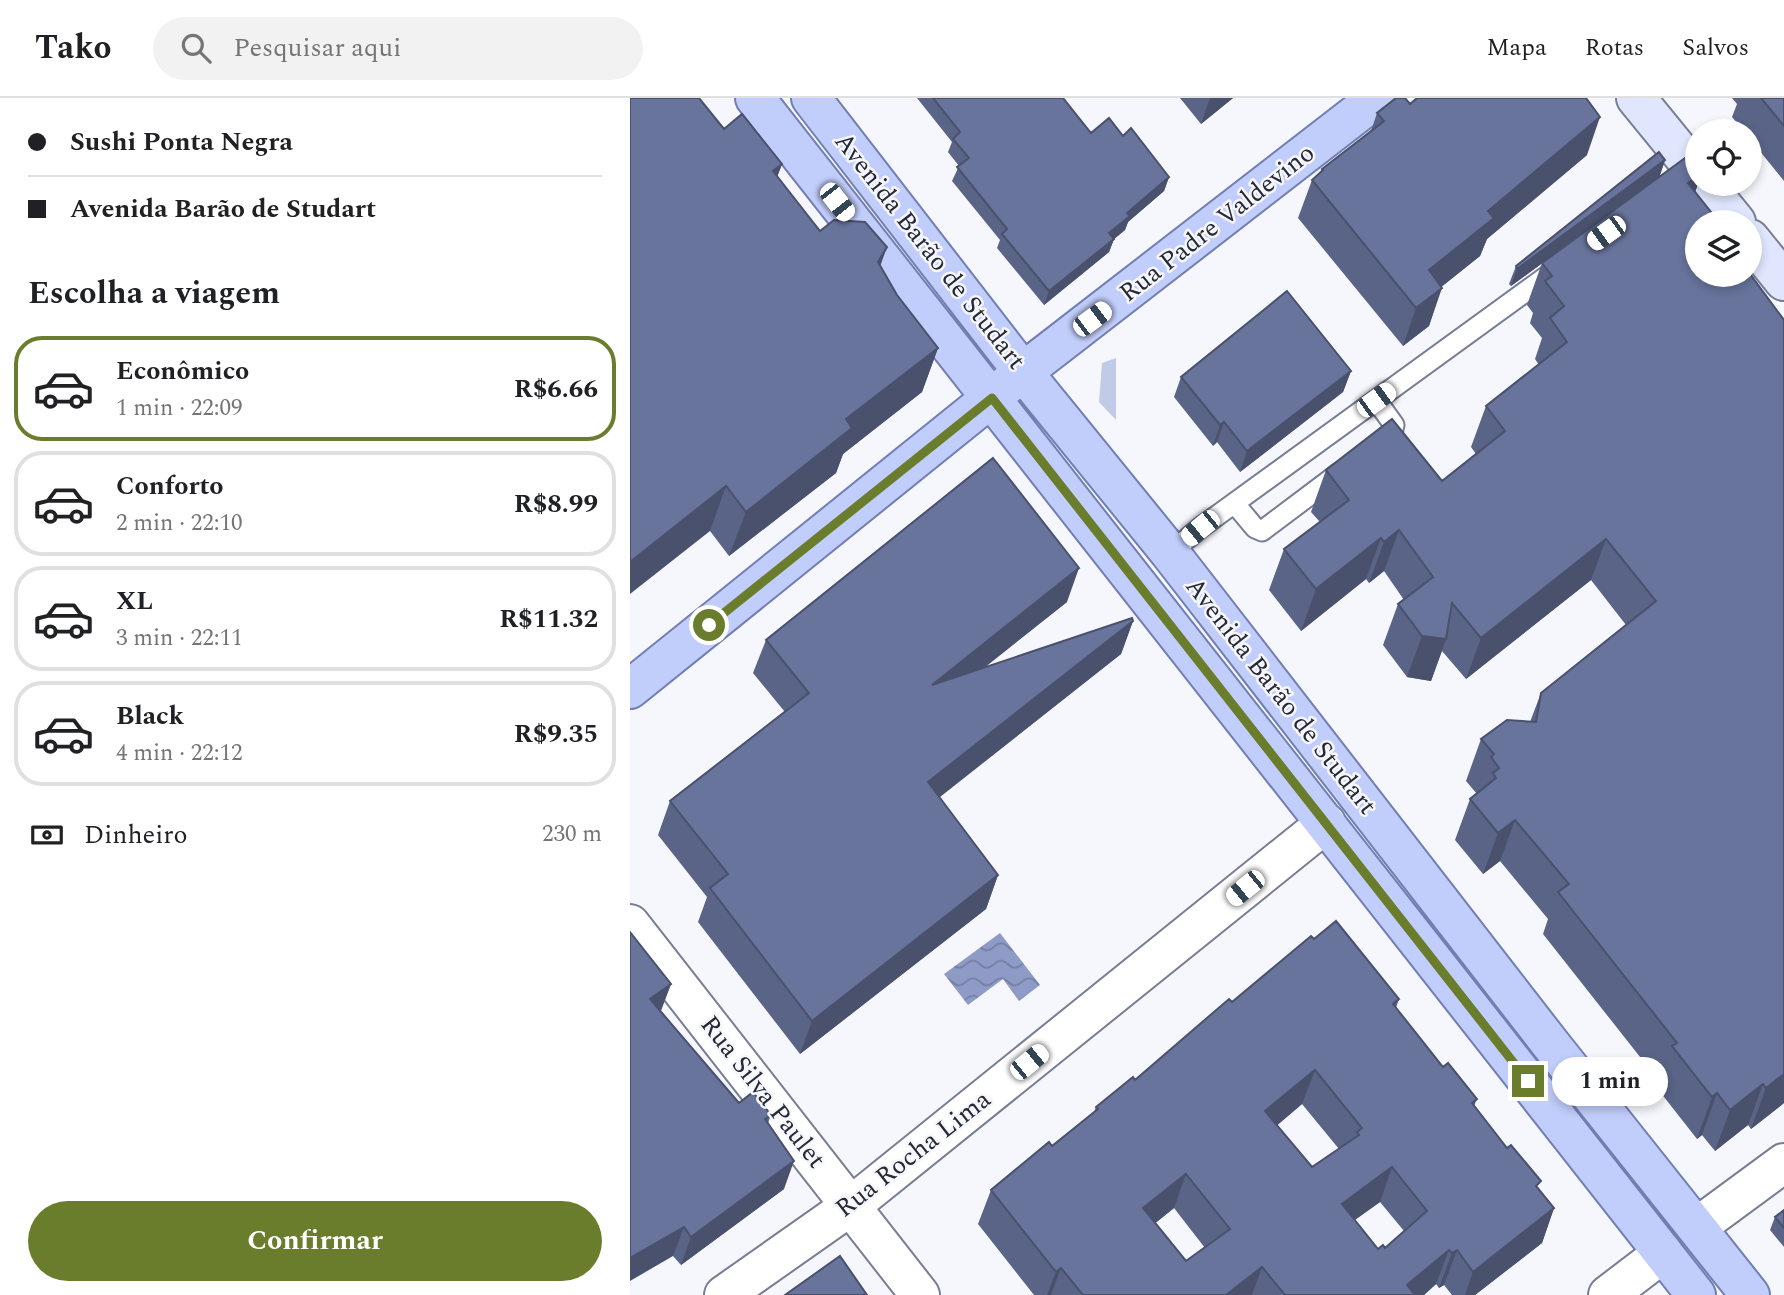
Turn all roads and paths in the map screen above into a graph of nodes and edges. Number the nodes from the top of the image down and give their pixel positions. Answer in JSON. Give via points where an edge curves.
{"nodes":[{"id":1,"x":755,"y":98,"type":"edge"},
{"id":2,"x":811,"y":98,"type":"edge"},
{"id":3,"x":1377,"y":98,"type":"edge"},
{"id":4,"x":1636,"y":98,"type":"edge"},
{"id":5,"x":1685,"y":166,"type":"edge"},
{"id":6,"x":1711,"y":196,"type":"edge"},
{"id":7,"x":1725,"y":210,"type":"edge"},
{"id":8,"x":1762,"y":254,"type":"edge"},
{"id":9,"x":1572,"y":258,"type":"edge"},
{"id":10,"x":1784,"y":281,"type":"edge"},
{"id":11,"x":1023,"y":372,"type":"junction"},
{"id":12,"x":992,"y":398,"type":"junction"},
{"id":13,"x":1376,"y":400,"type":"junction"},
{"id":14,"x":1371,"y":449,"type":"edge"},
{"id":15,"x":1350,"y":465,"type":"edge"},
{"id":16,"x":1235,"y":504,"type":"junction"},
{"id":17,"x":1170,"y":553,"type":"junction"},
{"id":18,"x":630,"y":688,"type":"edge"},
{"id":19,"x":1326,"y":823,"type":"junction"},
{"id":20,"x":630,"y":924,"type":"edge"},
{"id":21,"x":1784,"y":1163,"type":"edge"},
{"id":22,"x":852,"y":1205,"type":"junction"},
{"id":23,"x":1697,"y":1227,"type":"junction"},
{"id":24,"x":1663,"y":1253,"type":"junction"},
{"id":25,"x":724,"y":1295,"type":"edge"},
{"id":26,"x":920,"y":1295,"type":"edge"},
{"id":27,"x":1608,"y":1295,"type":"edge"},
{"id":28,"x":1696,"y":1295,"type":"edge"},
{"id":29,"x":1750,"y":1295,"type":"edge"}],
"edges":[{"from":1,"to":12,"type":"main road","name":"Avenida Barão de Studart"},
{"from":2,"to":11,"type":"main road","name":"Avenida Barão de Studart"},
{"from":3,"to":11,"type":"main road","name":"Rua Padre Valdevino"},
{"from":4,"to":5,"type":"street"},
{"from":6,"to":7,"type":"street"},
{"from":8,"to":10,"type":"street"},
{"from":9,"to":13,"type":"lane"},
{"from":11,"to":12,"type":"main road","name":"Rua Padre Valdevino"},
{"from":11,"to":17,"type":"main road","name":"Avenida Barão de Studart"},
{"from":12,"to":18,"type":"main road","name":"Rua Padre Valdevino"},
{"from":12,"to":19,"type":"main road","name":"Avenida Barão de Studart"},
{"from":13,"to":14,"type":"lane","via":[[1394,425],[1392,433]]},
{"from":13,"to":16,"type":"lane"},
{"from":15,"to":16,"type":"lane","via":[[1262,531]]},
{"from":16,"to":17,"type":"lane"},
{"from":17,"to":23,"type":"main road","name":"Avenida Barão de Studart"},
{"from":19,"to":22,"type":"street","name":"Rua Rocha Lima"},
{"from":19,"to":24,"type":"main road","name":"Avenida Barão de Studart"},
{"from":20,"to":22,"type":"street","name":"Rua Silva Paulet"},
{"from":21,"to":23,"type":"street"},
{"from":22,"to":25,"type":"street","name":"Rua Rocha Lima"},
{"from":22,"to":26,"type":"street","name":"Rua Silva Paulet"},
{"from":23,"to":29,"type":"main road","name":"Avenida Barão de Studart"},
{"from":24,"to":27,"type":"street"},
{"from":24,"to":28,"type":"main road","name":"Avenida Barão de Studart"}]}
